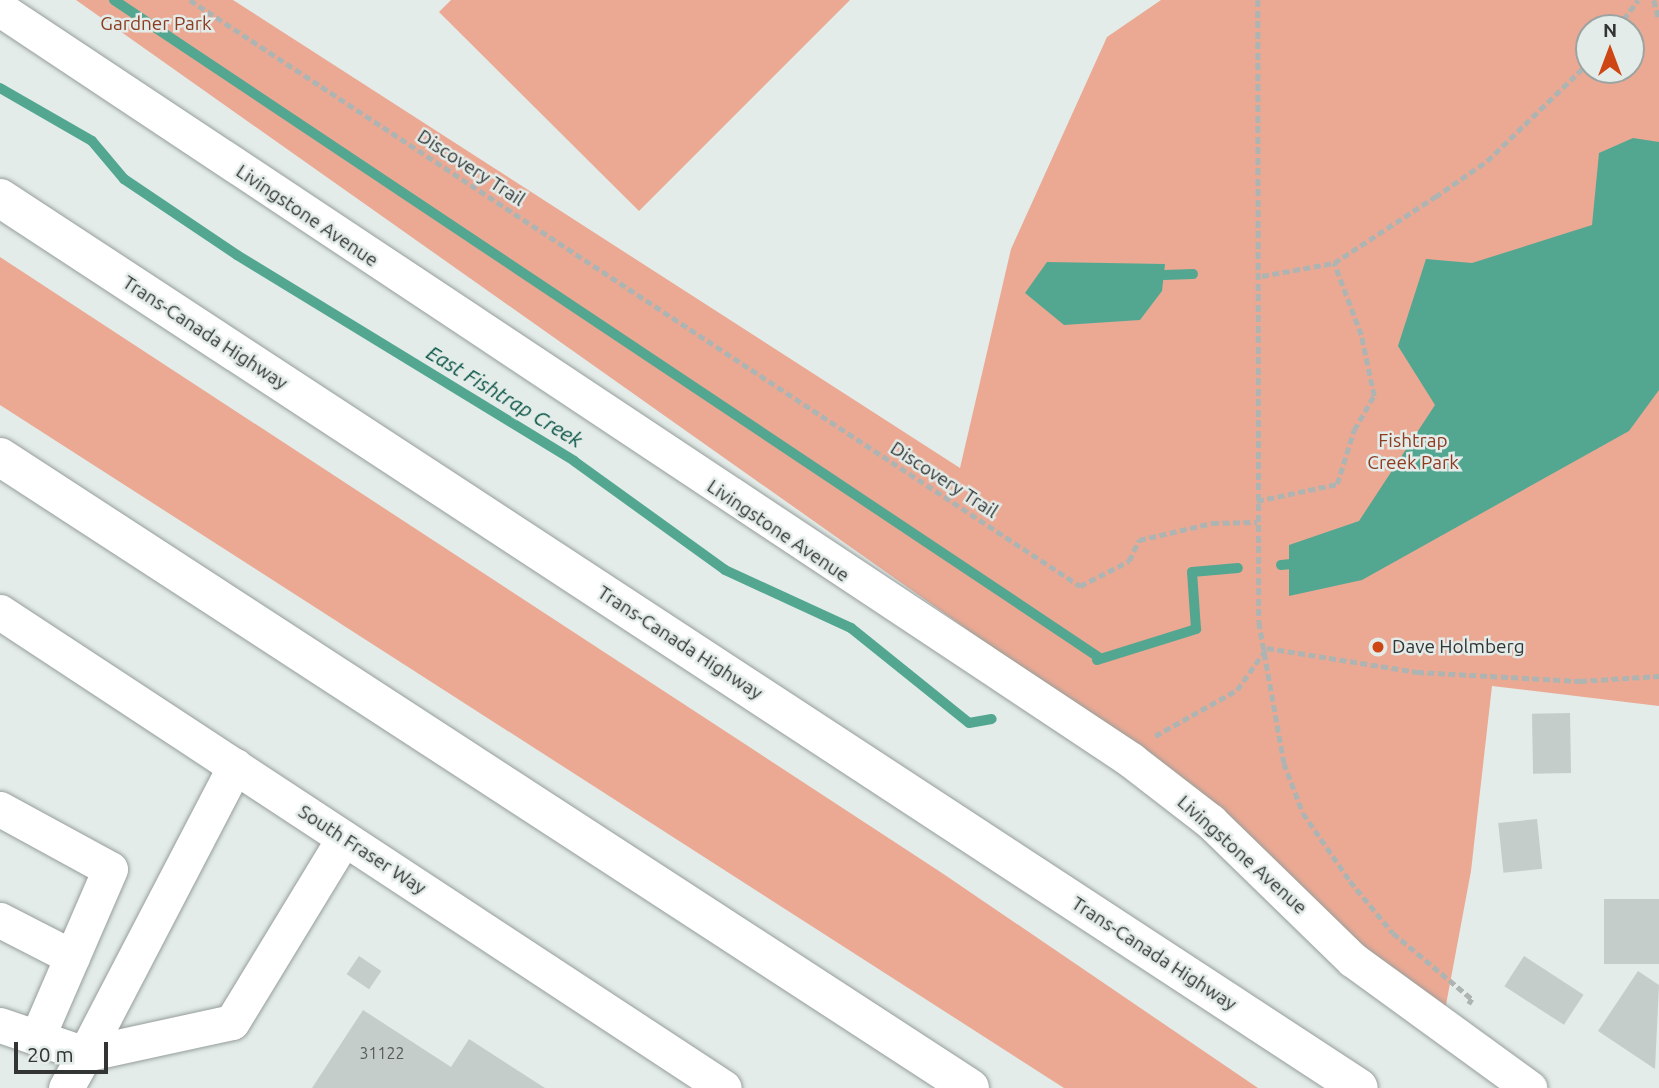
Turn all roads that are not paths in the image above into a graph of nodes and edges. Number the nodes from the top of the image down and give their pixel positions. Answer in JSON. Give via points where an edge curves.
{"nodes":[{"id":1,"x":0,"y":9,"type":"edge"},
{"id":2,"x":0,"y":198,"type":"edge"},
{"id":3,"x":0,"y":457,"type":"edge"},
{"id":4,"x":0,"y":611,"type":"edge"},
{"id":5,"x":235,"y":766,"type":"junction"},
{"id":6,"x":0,"y":809,"type":"edge"},
{"id":7,"x":344,"y":838,"type":"junction"},
{"id":8,"x":0,"y":920,"type":"edge"},
{"id":9,"x":72,"y":957,"type":"junction"},
{"id":10,"x":0,"y":1025,"type":"edge"},
{"id":11,"x":37,"y":1038,"type":"junction"},
{"id":12,"x":85,"y":1054,"type":"junction"},
{"id":13,"x":66,"y":1088,"type":"edge"},
{"id":14,"x":724,"y":1088,"type":"edge"},
{"id":15,"x":970,"y":1088,"type":"edge"},
{"id":16,"x":1359,"y":1088,"type":"edge"},
{"id":17,"x":1529,"y":1088,"type":"edge"}],
"edges":[{"from":1,"to":17,"type":"street","name":"Livingstone Avenue","via":[[1131,760],[1210,821],[1353,960]]},
{"from":2,"to":16,"type":"highway","name":"Trans-Canada Highway"},
{"from":3,"to":15,"type":"highway"},
{"from":4,"to":5,"type":"street","name":"South Fraser Way"},
{"from":5,"to":7,"type":"street","name":"South Fraser Way"},
{"from":5,"to":12,"type":"street"},
{"from":6,"to":9,"type":"street","via":[[110,869]]},
{"from":7,"to":12,"type":"street","via":[[232,1022]]},
{"from":7,"to":14,"type":"street","name":"South Fraser Way"},
{"from":8,"to":9,"type":"street"},
{"from":9,"to":11,"type":"street"},
{"from":10,"to":11,"type":"street"},
{"from":11,"to":12,"type":"street"},
{"from":12,"to":13,"type":"street"}]}
